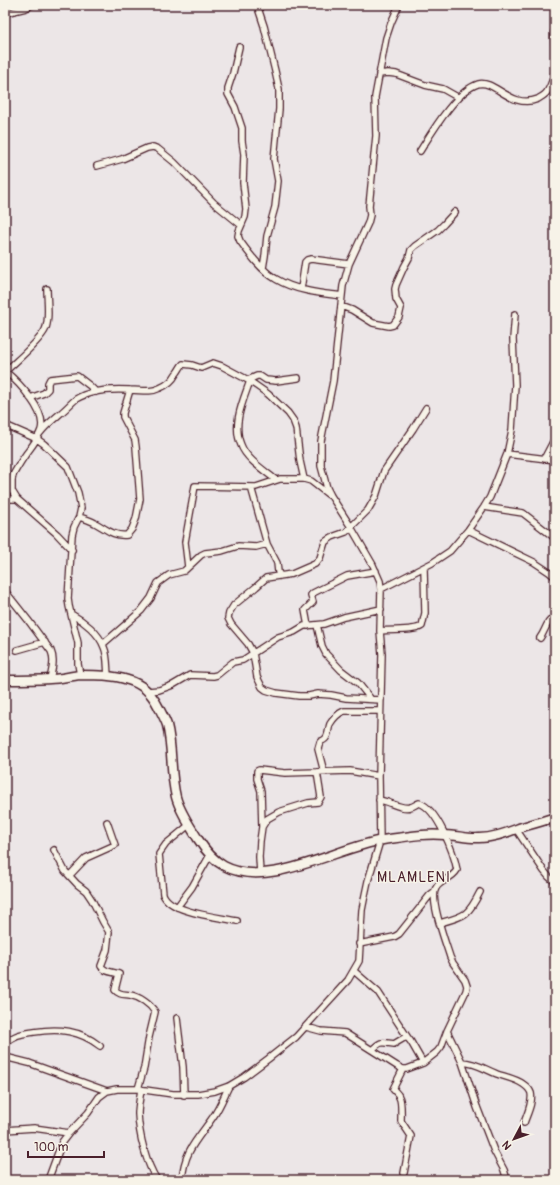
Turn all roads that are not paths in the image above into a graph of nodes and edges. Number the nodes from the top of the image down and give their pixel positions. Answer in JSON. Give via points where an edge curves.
{"nodes":[{"id":1,"x":32,"y":5,"type":"edge"},
{"id":2,"x":257,"y":5,"type":"edge"},
{"id":3,"x":399,"y":5,"type":"edge"},
{"id":4,"x":5,"y":13,"type":"edge"},
{"id":5,"x":555,"y":30,"type":"edge"},
{"id":6,"x":239,"y":47,"type":"dead end"},
{"id":7,"x":555,"y":47,"type":"edge"},
{"id":8,"x":555,"y":72,"type":"edge"},
{"id":9,"x":379,"y":74,"type":"junction"},
{"id":10,"x":459,"y":98,"type":"junction"},
{"id":11,"x":420,"y":151,"type":"dead end"},
{"id":12,"x":97,"y":166,"type":"dead end"},
{"id":13,"x":455,"y":212,"type":"dead end"},
{"id":14,"x":241,"y":225,"type":"junction"},
{"id":15,"x":349,"y":264,"type":"junction"},
{"id":16,"x":263,"y":268,"type":"junction"},
{"id":17,"x":46,"y":289,"type":"dead end"},
{"id":18,"x":301,"y":289,"type":"junction"},
{"id":19,"x":342,"y":296,"type":"junction"},
{"id":20,"x":341,"y":306,"type":"junction"},
{"id":21,"x":515,"y":314,"type":"dead end"},
{"id":22,"x":5,"y":371,"type":"edge"},
{"id":23,"x":298,"y":378,"type":"dead end"},
{"id":24,"x":249,"y":381,"type":"junction"},
{"id":25,"x":130,"y":390,"type":"junction"},
{"id":26,"x":96,"y":392,"type":"junction"},
{"id":27,"x":30,"y":398,"type":"junction"},
{"id":28,"x":426,"y":408,"type":"dead end"},
{"id":29,"x":5,"y":425,"type":"edge"},
{"id":30,"x":38,"y":436,"type":"junction"},
{"id":31,"x":555,"y":438,"type":"edge"},
{"id":32,"x":506,"y":454,"type":"junction"},
{"id":33,"x":544,"y":459,"type":"junction"},
{"id":34,"x":555,"y":460,"type":"edge"},
{"id":35,"x":304,"y":478,"type":"junction"},
{"id":36,"x":276,"y":480,"type":"junction"},
{"id":37,"x":251,"y":487,"type":"junction"},
{"id":38,"x":331,"y":496,"type":"junction"},
{"id":39,"x":5,"y":499,"type":"edge"},
{"id":40,"x":17,"y":499,"type":"junction"},
{"id":41,"x":484,"y":507,"type":"junction"},
{"id":42,"x":80,"y":518,"type":"junction"},
{"id":43,"x":351,"y":527,"type":"junction"},
{"id":44,"x":468,"y":530,"type":"junction"},
{"id":45,"x":555,"y":538,"type":"edge"},
{"id":46,"x":267,"y":544,"type":"junction"},
{"id":47,"x":72,"y":550,"type":"junction"},
{"id":48,"x":188,"y":567,"type":"junction"},
{"id":49,"x":424,"y":568,"type":"junction"},
{"id":50,"x":376,"y":571,"type":"junction"},
{"id":51,"x":280,"y":576,"type":"junction"},
{"id":52,"x":555,"y":577,"type":"edge"},
{"id":53,"x":381,"y":589,"type":"junction"},
{"id":54,"x":5,"y":591,"type":"edge"},
{"id":55,"x":381,"y":609,"type":"junction"},
{"id":56,"x":71,"y":614,"type":"junction"},
{"id":57,"x":555,"y":617,"type":"edge"},
{"id":58,"x":316,"y":625,"type":"junction"},
{"id":59,"x":308,"y":626,"type":"junction"},
{"id":60,"x":380,"y":631,"type":"junction"},
{"id":61,"x":540,"y":638,"type":"dead end"},
{"id":62,"x":46,"y":642,"type":"junction"},
{"id":63,"x":103,"y":644,"type":"junction"},
{"id":64,"x":17,"y":650,"type":"dead end"},
{"id":65,"x":253,"y":653,"type":"junction"},
{"id":66,"x":80,"y":676,"type":"junction"},
{"id":67,"x":108,"y":676,"type":"junction"},
{"id":68,"x":50,"y":679,"type":"junction"},
{"id":69,"x":5,"y":680,"type":"edge"},
{"id":70,"x":148,"y":691,"type":"junction"},
{"id":71,"x":370,"y":698,"type":"junction"},
{"id":72,"x":381,"y":700,"type":"junction"},
{"id":73,"x":380,"y":711,"type":"junction"},
{"id":74,"x":317,"y":772,"type":"junction"},
{"id":75,"x":324,"y":772,"type":"junction"},
{"id":76,"x":379,"y":776,"type":"junction"},
{"id":77,"x":379,"y":800,"type":"junction"},
{"id":78,"x":555,"y":817,"type":"edge"},
{"id":79,"x":106,"y":822,"type":"dead end"},
{"id":80,"x":189,"y":825,"type":"junction"},
{"id":81,"x":262,"y":827,"type":"junction"},
{"id":82,"x":516,"y":829,"type":"junction"},
{"id":83,"x":444,"y":834,"type":"junction"},
{"id":84,"x":380,"y":841,"type":"junction"},
{"id":85,"x":54,"y":850,"type":"dead end"},
{"id":86,"x":210,"y":855,"type":"junction"},
{"id":87,"x":260,"y":873,"type":"junction"},
{"id":88,"x":70,"y":875,"type":"junction"},
{"id":89,"x":555,"y":882,"type":"edge"},
{"id":90,"x":434,"y":892,"type":"junction"},
{"id":91,"x":480,"y":892,"type":"dead end"},
{"id":92,"x":177,"y":907,"type":"junction"},
{"id":93,"x":237,"y":921,"type":"dead end"},
{"id":94,"x":440,"y":923,"type":"junction"},
{"id":95,"x":359,"y":944,"type":"junction"},
{"id":96,"x":354,"y":971,"type":"junction"},
{"id":97,"x":178,"y":1018,"type":"dead end"},
{"id":98,"x":306,"y":1027,"type":"junction"},
{"id":99,"x":447,"y":1030,"type":"junction"},
{"id":100,"x":408,"y":1038,"type":"junction"},
{"id":101,"x":5,"y":1042,"type":"edge"},
{"id":102,"x":100,"y":1046,"type":"dead end"},
{"id":103,"x":372,"y":1050,"type":"junction"},
{"id":104,"x":5,"y":1057,"type":"edge"},
{"id":105,"x":462,"y":1062,"type":"junction"},
{"id":106,"x":423,"y":1063,"type":"junction"},
{"id":107,"x":403,"y":1069,"type":"junction"},
{"id":108,"x":228,"y":1086,"type":"junction"},
{"id":109,"x":140,"y":1089,"type":"junction"},
{"id":110,"x":107,"y":1091,"type":"junction"},
{"id":111,"x":184,"y":1095,"type":"junction"},
{"id":112,"x":524,"y":1123,"type":"dead end"},
{"id":113,"x":5,"y":1130,"type":"edge"},
{"id":114,"x":69,"y":1133,"type":"junction"},
{"id":115,"x":404,"y":1173,"type":"dead end"},
{"id":116,"x":48,"y":1180,"type":"edge"},
{"id":117,"x":158,"y":1180,"type":"edge"},
{"id":118,"x":182,"y":1180,"type":"edge"},
{"id":119,"x":507,"y":1180,"type":"edge"}],
"edges":[{"from":1,"to":4,"type":"street"},
{"from":2,"to":16,"type":"street","via":[[279,89],[280,109],[274,159],[278,181]]},
{"from":3,"to":9,"type":"street","via":[[386,38]]},
{"from":5,"to":7,"type":"street"},
{"from":6,"to":14,"type":"street","via":[[228,94],[242,128],[242,183],[246,209]]},
{"from":8,"to":10,"type":"street","via":[[547,93],[533,101],[517,100],[487,84],[470,88]]},
{"from":9,"to":10,"type":"street","via":[[396,74],[443,89]]},
{"from":9,"to":15,"type":"street","via":[[375,97],[376,136],[370,217]]},
{"from":10,"to":11,"type":"street","via":[[443,116]]},
{"from":12,"to":14,"type":"street","via":[[147,148],[158,149],[214,203]]},
{"from":13,"to":20,"type":"street","via":[[411,250],[396,285],[395,295],[401,308],[399,317],[393,324],[389,326],[373,323]]},
{"from":14,"to":16,"type":"street","via":[[238,236],[240,241]]},
{"from":15,"to":18,"type":"street","via":[[307,260]]},
{"from":15,"to":19,"type":"street"},
{"from":16,"to":18,"type":"street","via":[[277,280]]},
{"from":17,"to":22,"type":"street","via":[[45,329]]},
{"from":18,"to":19,"type":"street"},
{"from":19,"to":20,"type":"street"},
{"from":20,"to":38,"type":"street","via":[[333,381],[321,441],[321,466]]},
{"from":21,"to":32,"type":"street","via":[[515,386],[512,430]]},
{"from":22,"to":27,"type":"street"},
{"from":23,"to":24,"type":"street","via":[[276,381],[257,376]]},
{"from":24,"to":25,"type":"street","via":[[216,364],[200,368],[183,364],[174,378],[160,388],[144,392]]},
{"from":24,"to":35,"type":"street","via":[[268,394],[293,420]]},
{"from":24,"to":36,"type":"street","via":[[238,425],[241,446],[255,463]]},
{"from":25,"to":26,"type":"street"},
{"from":25,"to":42,"type":"street","via":[[123,417],[135,440],[140,499],[132,529],[127,535],[112,534],[93,522]]},
{"from":26,"to":27,"type":"street","via":[[78,377],[71,376],[50,379],[46,392]]},
{"from":26,"to":30,"type":"street","via":[[75,400],[45,426]]},
{"from":27,"to":30,"type":"street","via":[[40,415],[42,426]]},
{"from":28,"to":43,"type":"street","via":[[384,471],[372,504]]},
{"from":29,"to":30,"type":"street"},
{"from":30,"to":40,"type":"street","via":[[13,475],[12,490]]},
{"from":30,"to":42,"type":"street","via":[[70,470],[80,503]]},
{"from":31,"to":33,"type":"street"},
{"from":32,"to":33,"type":"street"},
{"from":32,"to":41,"type":"street"},
{"from":33,"to":34,"type":"street"},
{"from":35,"to":36,"type":"street"},
{"from":35,"to":38,"type":"street"},
{"from":36,"to":37,"type":"street"},
{"from":37,"to":46,"type":"street"},
{"from":37,"to":48,"type":"street","via":[[195,486],[186,542]]},
{"from":38,"to":43,"type":"street"},
{"from":39,"to":40,"type":"street"},
{"from":40,"to":47,"type":"street"},
{"from":41,"to":44,"type":"street"},
{"from":41,"to":45,"type":"street","via":[[522,513]]},
{"from":42,"to":47,"type":"street","via":[[72,535]]},
{"from":43,"to":50,"type":"street"},
{"from":43,"to":51,"type":"street","via":[[325,542],[316,564]]},
{"from":44,"to":49,"type":"street","via":[[450,551]]},
{"from":44,"to":52,"type":"street","via":[[534,562]]},
{"from":46,"to":48,"type":"street","via":[[256,547],[238,546],[205,553]]},
{"from":46,"to":51,"type":"street","via":[[277,563]]},
{"from":47,"to":56,"type":"street","via":[[68,599]]},
{"from":48,"to":63,"type":"street","via":[[184,571],[169,574],[158,583],[141,611]]},
{"from":49,"to":53,"type":"street"},
{"from":49,"to":60,"type":"street","via":[[425,612],[422,626],[418,629]]},
{"from":50,"to":53,"type":"street"},
{"from":50,"to":59,"type":"street","via":[[347,576],[313,593],[313,602],[305,610]]},
{"from":51,"to":65,"type":"street","via":[[266,578],[234,605],[229,613],[231,624],[246,640]]},
{"from":53,"to":55,"type":"street"},
{"from":54,"to":62,"type":"street"},
{"from":55,"to":58,"type":"street"},
{"from":55,"to":60,"type":"street"},
{"from":56,"to":63,"type":"street","via":[[93,630]]},
{"from":56,"to":66,"type":"street","via":[[78,643]]},
{"from":57,"to":61,"type":"street","via":[[547,623]]},
{"from":58,"to":59,"type":"street"},
{"from":58,"to":71,"type":"street","via":[[326,654],[358,683]]},
{"from":59,"to":65,"type":"street","via":[[278,637]]},
{"from":60,"to":72,"type":"street"},
{"from":62,"to":64,"type":"street"},
{"from":62,"to":68,"type":"street","via":[[53,655]]},
{"from":63,"to":67,"type":"street"},
{"from":65,"to":70,"type":"street","via":[[243,660],[233,662],[217,675],[190,675],[173,685]]},
{"from":65,"to":71,"type":"street","via":[[257,677],[266,690],[299,696],[318,694]]},
{"from":66,"to":67,"type":"main road"},
{"from":66,"to":68,"type":"main road"},
{"from":67,"to":70,"type":"main road","via":[[128,680]]},
{"from":68,"to":69,"type":"main road"},
{"from":70,"to":80,"type":"main road","via":[[166,723],[176,798]]},
{"from":71,"to":72,"type":"street"},
{"from":72,"to":73,"type":"street"},
{"from":73,"to":75,"type":"street","via":[[344,711],[330,724],[327,737],[320,742],[318,749]]},
{"from":73,"to":76,"type":"street"},
{"from":74,"to":75,"type":"street"},
{"from":74,"to":81,"type":"street","via":[[321,797],[318,802],[279,812],[269,818]]},
{"from":74,"to":81,"type":"street","via":[[257,771],[261,791]]},
{"from":75,"to":76,"type":"street","via":[[350,771]]},
{"from":76,"to":77,"type":"street"},
{"from":77,"to":83,"type":"street","via":[[403,808],[422,804],[435,816]]},
{"from":77,"to":84,"type":"street"},
{"from":78,"to":82,"type":"main road"},
{"from":79,"to":88,"type":"street","via":[[114,845],[86,858]]},
{"from":80,"to":86,"type":"main road"},
{"from":80,"to":92,"type":"street","via":[[166,844],[159,854],[163,894]]},
{"from":81,"to":87,"type":"street"},
{"from":82,"to":83,"type":"main road","via":[[500,835],[479,838]]},
{"from":82,"to":89,"type":"street","via":[[544,871]]},
{"from":83,"to":84,"type":"main road"},
{"from":83,"to":90,"type":"street","via":[[457,870],[453,876],[436,887]]},
{"from":84,"to":87,"type":"main road","via":[[299,866]]},
{"from":84,"to":95,"type":"street","via":[[365,895]]},
{"from":85,"to":88,"type":"street"},
{"from":86,"to":87,"type":"main road","via":[[231,869]]},
{"from":86,"to":92,"type":"street"},
{"from":88,"to":109,"type":"street","via":[[86,891],[109,932],[107,950],[101,966],[118,974],[115,990],[118,994],[132,995],[143,1001],[155,1012]]},
{"from":90,"to":94,"type":"street","via":[[434,903]]},
{"from":90,"to":95,"type":"street","via":[[394,938]]},
{"from":91,"to":94,"type":"street","via":[[468,913]]},
{"from":92,"to":93,"type":"street"},
{"from":94,"to":99,"type":"street","via":[[450,957],[467,983]]},
{"from":95,"to":96,"type":"street","via":[[359,961]]},
{"from":96,"to":98,"type":"street"},
{"from":96,"to":100,"type":"street","via":[[378,992]]},
{"from":97,"to":111,"type":"street"},
{"from":98,"to":103,"type":"street","via":[[345,1033]]},
{"from":98,"to":108,"type":"street","via":[[268,1059]]},
{"from":99,"to":105,"type":"street"},
{"from":99,"to":106,"type":"street","via":[[440,1050]]},
{"from":100,"to":103,"type":"street","via":[[394,1044],[380,1042]]},
{"from":100,"to":106,"type":"street"},
{"from":101,"to":102,"type":"street","via":[[14,1036],[58,1029],[80,1034]]},
{"from":103,"to":107,"type":"street"},
{"from":104,"to":110,"type":"street"},
{"from":105,"to":112,"type":"street","via":[[470,1062],[526,1086],[531,1099]]},
{"from":105,"to":119,"type":"street","via":[[477,1107]]},
{"from":106,"to":107,"type":"street"},
{"from":107,"to":115,"type":"street","via":[[393,1089],[401,1100],[401,1121],[411,1136]]},
{"from":108,"to":111,"type":"street","via":[[208,1093]]},
{"from":108,"to":118,"type":"street","via":[[217,1112],[191,1148]]},
{"from":109,"to":110,"type":"street"},
{"from":109,"to":111,"type":"street"},
{"from":109,"to":117,"type":"street","via":[[138,1112],[142,1139]]},
{"from":110,"to":114,"type":"street"},
{"from":113,"to":114,"type":"street","via":[[34,1128]]},
{"from":114,"to":116,"type":"street","via":[[62,1142]]}]}
